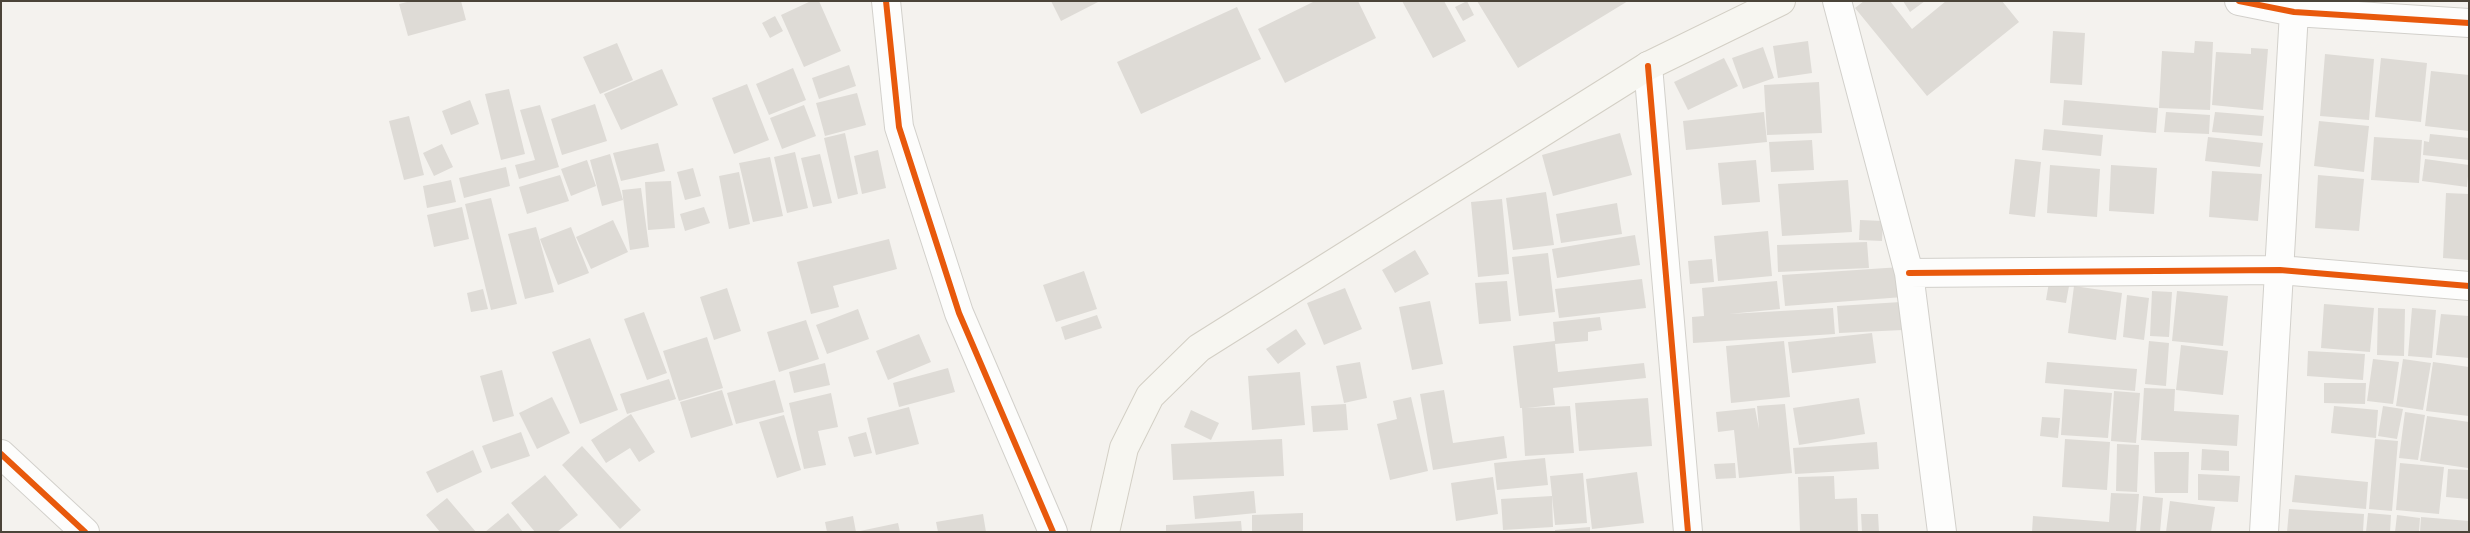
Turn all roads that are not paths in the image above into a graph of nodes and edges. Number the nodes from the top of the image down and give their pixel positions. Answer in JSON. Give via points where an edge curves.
{"nodes":[{"id":1,"x":886,"y":1,"type":"edge"},
{"id":2,"x":1781,"y":1,"type":"edge"},
{"id":3,"x":1837,"y":1,"type":"edge"},
{"id":4,"x":2239,"y":1,"type":"edge"},
{"id":5,"x":2294,"y":12,"type":"junction"},
{"id":6,"x":2469,"y":23,"type":"edge"},
{"id":7,"x":1648,"y":66,"type":"junction"},
{"id":8,"x":2280,"y":270,"type":"junction"},
{"id":9,"x":1909,"y":273,"type":"junction"},
{"id":10,"x":2469,"y":286,"type":"edge"},
{"id":11,"x":1,"y":454,"type":"edge"},
{"id":12,"x":85,"y":532,"type":"edge"},
{"id":13,"x":1054,"y":532,"type":"edge"},
{"id":14,"x":1105,"y":532,"type":"edge"},
{"id":15,"x":1688,"y":532,"type":"edge"},
{"id":16,"x":1942,"y":532,"type":"edge"},
{"id":17,"x":2264,"y":532,"type":"edge"}],
"edges":[{"from":1,"to":13,"type":"street","via":[[899,127],[959,313]]},
{"from":2,"to":7,"type":"main road"},
{"from":3,"to":9,"type":"street"},
{"from":4,"to":5,"type":"street"},
{"from":5,"to":6,"type":"street"},
{"from":5,"to":8,"type":"street"},
{"from":7,"to":14,"type":"main road","via":[[1199,348],[1150,396],[1124,448]]},
{"from":7,"to":15,"type":"street"},
{"from":8,"to":9,"type":"street"},
{"from":8,"to":10,"type":"street"},
{"from":8,"to":17,"type":"street"},
{"from":9,"to":16,"type":"street"},
{"from":11,"to":12,"type":"street"}]}
